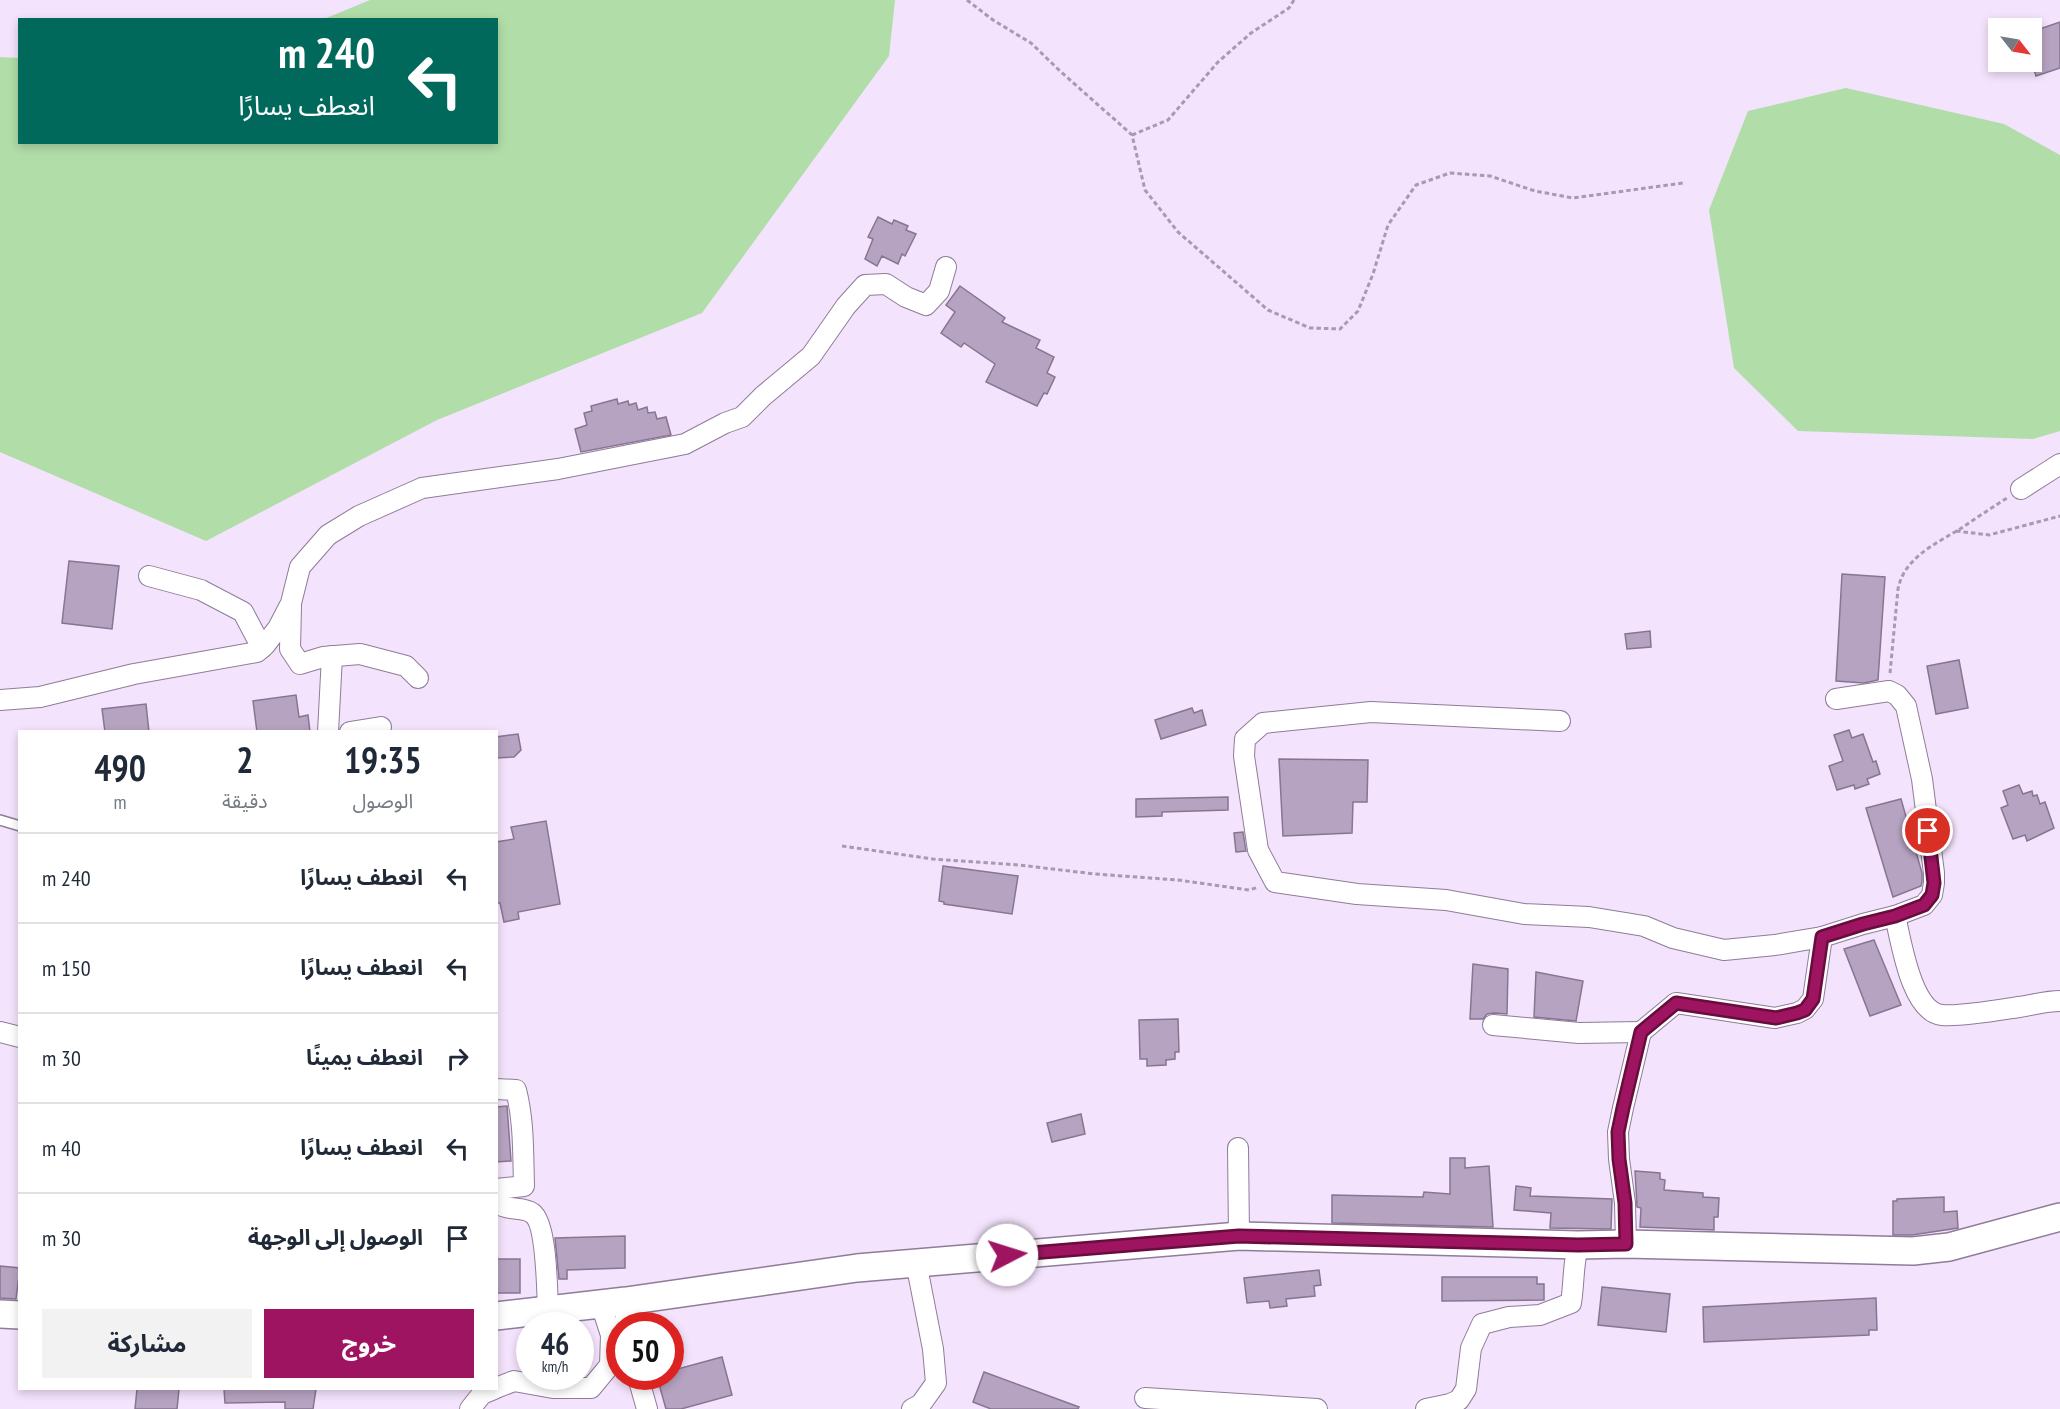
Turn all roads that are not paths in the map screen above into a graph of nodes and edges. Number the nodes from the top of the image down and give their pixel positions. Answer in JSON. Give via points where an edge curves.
{"nodes":[{"id":1,"x":946,"y":267,"type":"dead end"},
{"id":2,"x":2060,"y":464,"type":"edge"},
{"id":3,"x":2021,"y":489,"type":"road end"},
{"id":4,"x":149,"y":576,"type":"dead end"},
{"id":5,"x":291,"y":603,"type":"junction"},
{"id":6,"x":262,"y":648,"type":"junction"},
{"id":7,"x":332,"y":656,"type":"junction"},
{"id":8,"x":418,"y":678,"type":"dead end"},
{"id":9,"x":1836,"y":699,"type":"dead end"},
{"id":10,"x":0,"y":700,"type":"edge"},
{"id":11,"x":1560,"y":721,"type":"dead end"},
{"id":12,"x":381,"y":727,"type":"dead end"},
{"id":13,"x":328,"y":730,"type":"edge"},
{"id":14,"x":362,"y":730,"type":"edge"},
{"id":15,"x":0,"y":820,"type":"edge"},
{"id":16,"x":18,"y":825,"type":"edge"},
{"id":17,"x":1895,"y":916,"type":"junction"},
{"id":18,"x":1822,"y":937,"type":"junction"},
{"id":19,"x":2060,"y":1001,"type":"edge"},
{"id":20,"x":1493,"y":1025,"type":"dead end"},
{"id":21,"x":0,"y":1032,"type":"edge"},
{"id":22,"x":1641,"y":1032,"type":"junction"},
{"id":23,"x":18,"y":1036,"type":"edge"},
{"id":24,"x":498,"y":1089,"type":"edge"},
{"id":25,"x":1238,"y":1148,"type":"dead end"},
{"id":26,"x":498,"y":1189,"type":"edge"},
{"id":27,"x":498,"y":1204,"type":"edge"},
{"id":28,"x":2060,"y":1217,"type":"edge"},
{"id":29,"x":1239,"y":1236,"type":"junction"},
{"id":30,"x":1626,"y":1244,"type":"junction"},
{"id":31,"x":1578,"y":1245,"type":"junction"},
{"id":32,"x":916,"y":1262,"type":"junction"},
{"id":33,"x":548,"y":1310,"type":"junction"},
{"id":34,"x":618,"y":1310,"type":"edge"},
{"id":35,"x":0,"y":1314,"type":"edge"},
{"id":36,"x":18,"y":1315,"type":"edge"},
{"id":37,"x":498,"y":1316,"type":"edge"},
{"id":38,"x":498,"y":1387,"type":"edge"},
{"id":39,"x":491,"y":1390,"type":"edge"},
{"id":40,"x":642,"y":1390,"type":"edge"},
{"id":41,"x":1145,"y":1398,"type":"dead end"},
{"id":42,"x":470,"y":1409,"type":"edge"},
{"id":43,"x":647,"y":1409,"type":"edge"},
{"id":44,"x":912,"y":1409,"type":"edge"},
{"id":45,"x":1317,"y":1409,"type":"edge"},
{"id":46,"x":1426,"y":1409,"type":"edge"}],
"edges":[{"from":1,"to":5,"type":"street","via":[[939,291],[926,305],[886,284],[865,285],[811,356],[742,417],[685,444],[558,469],[422,488],[359,516],[328,535],[300,567]]},
{"from":2,"to":3,"type":"street"},
{"from":4,"to":6,"type":"street","via":[[201,591],[243,612]]},
{"from":5,"to":6,"type":"street"},
{"from":5,"to":7,"type":"street","via":[[290,650],[300,664]]},
{"from":6,"to":10,"type":"street","via":[[40,697]]},
{"from":7,"to":8,"type":"street","via":[[360,654],[406,666]]},
{"from":7,"to":13,"type":"street"},
{"from":9,"to":17,"type":"street","via":[[1889,692],[1906,706],[1919,762],[1934,873],[1932,895],[1924,905]]},
{"from":11,"to":18,"type":"street","via":[[1371,712],[1263,723],[1245,739],[1258,850],[1275,882],[1358,894],[1446,900],[1524,914],[1589,917],[1644,926],[1673,938],[1724,950]]},
{"from":12,"to":14,"type":"street"},
{"from":15,"to":16,"type":"lane"},
{"from":17,"to":18,"type":"street"},
{"from":17,"to":19,"type":"street","via":[[1910,977],[1930,1011],[1949,1015]]},
{"from":18,"to":22,"type":"street","via":[[1813,999],[1805,1010],[1776,1018],[1676,1003]]},
{"from":20,"to":22,"type":"street","via":[[1579,1033]]},
{"from":21,"to":23,"type":"street"},
{"from":22,"to":30,"type":"street","via":[[1618,1132]]},
{"from":24,"to":26,"type":"street","via":[[516,1090],[523,1135],[524,1186]]},
{"from":25,"to":29,"type":"street"},
{"from":27,"to":33,"type":"street","via":[[503,1208],[531,1211],[539,1221]]},
{"from":28,"to":30,"type":"main road","via":[[1950,1247],[1913,1251]]},
{"from":29,"to":31,"type":"main road"},
{"from":29,"to":32,"type":"main road"},
{"from":30,"to":31,"type":"main road"},
{"from":31,"to":46,"type":"street","via":[[1571,1304],[1540,1315],[1482,1324],[1472,1348],[1466,1389],[1459,1400]]},
{"from":32,"to":34,"type":"main road","via":[[857,1268]]},
{"from":32,"to":44,"type":"street","via":[[936,1383],[921,1404]]},
{"from":33,"to":34,"type":"main road"},
{"from":33,"to":37,"type":"main road"},
{"from":34,"to":38,"type":"street","via":[[610,1335],[610,1365],[591,1388],[554,1388],[514,1381]]},
{"from":35,"to":36,"type":"main road"},
{"from":39,"to":42,"type":"street"},
{"from":40,"to":43,"type":"street"},
{"from":41,"to":45,"type":"street"}]}
